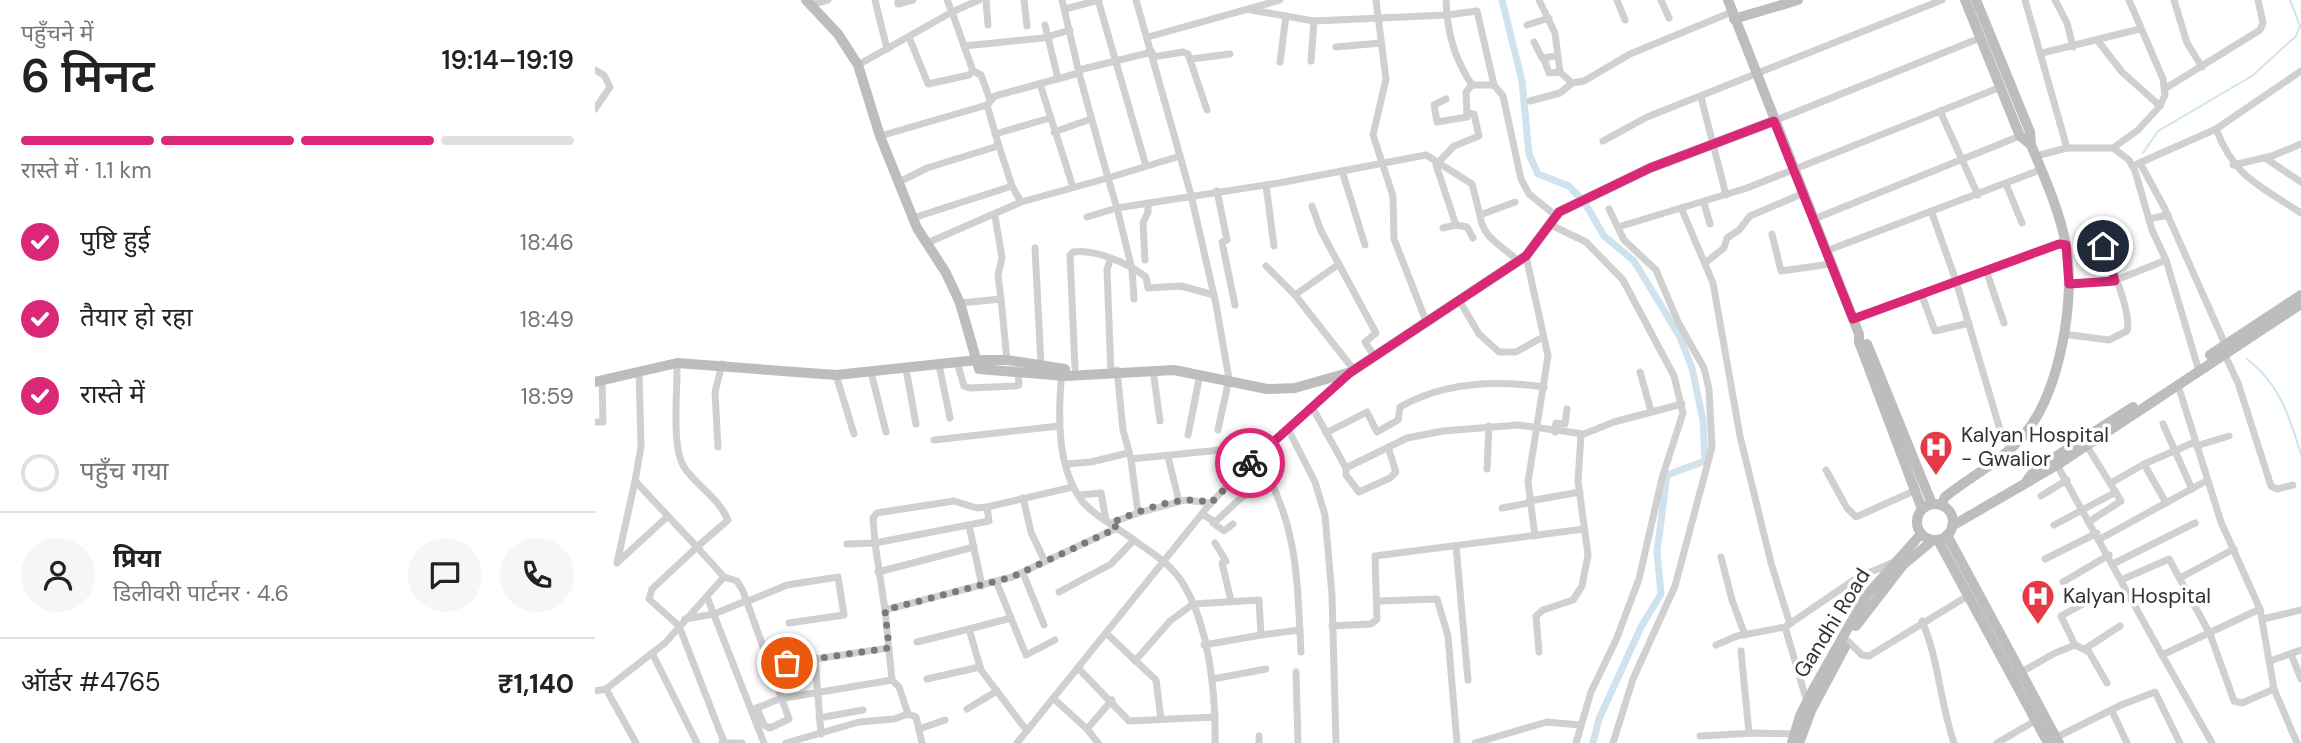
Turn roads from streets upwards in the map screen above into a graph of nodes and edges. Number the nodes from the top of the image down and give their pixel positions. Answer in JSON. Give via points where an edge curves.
{"nodes":[{"id":1,"x":875,"y":0,"type":"edge"},
{"id":2,"x":898,"y":0,"type":"edge"},
{"id":3,"x":913,"y":0,"type":"edge"},
{"id":4,"x":947,"y":0,"type":"edge"},
{"id":5,"x":979,"y":0,"type":"edge"},
{"id":6,"x":986,"y":0,"type":"edge"},
{"id":7,"x":1024,"y":0,"type":"edge"},
{"id":8,"x":1062,"y":0,"type":"edge"},
{"id":9,"x":1098,"y":0,"type":"edge"},
{"id":10,"x":1136,"y":0,"type":"edge"},
{"id":11,"x":1280,"y":0,"type":"edge"},
{"id":12,"x":1376,"y":0,"type":"edge"},
{"id":13,"x":1446,"y":0,"type":"edge"},
{"id":14,"x":1539,"y":0,"type":"edge"},
{"id":15,"x":1617,"y":0,"type":"edge"},
{"id":16,"x":1661,"y":0,"type":"edge"},
{"id":17,"x":1728,"y":0,"type":"edge"},
{"id":18,"x":1798,"y":0,"type":"edge"},
{"id":19,"x":1942,"y":0,"type":"edge"},
{"id":20,"x":1965,"y":0,"type":"edge"},
{"id":21,"x":1976,"y":0,"type":"edge"},
{"id":22,"x":2025,"y":0,"type":"edge"},
{"id":23,"x":2055,"y":0,"type":"edge"},
{"id":24,"x":2129,"y":0,"type":"edge"},
{"id":25,"x":2174,"y":0,"type":"edge"},
{"id":26,"x":2258,"y":0,"type":"edge"},
{"id":27,"x":825,"y":1,"type":"edge"},
{"id":28,"x":809,"y":3,"type":"edge"},
{"id":29,"x":1065,"y":9,"type":"junction"},
{"id":30,"x":1251,"y":10,"type":"junction"},
{"id":31,"x":952,"y":12,"type":"junction"},
{"id":32,"x":1447,"y":15,"type":"junction"},
{"id":33,"x":1733,"y":15,"type":"junction"},
{"id":34,"x":1286,"y":16,"type":"junction"},
{"id":35,"x":1669,"y":18,"type":"dead end"},
{"id":36,"x":1549,"y":19,"type":"junction"},
{"id":37,"x":1625,"y":20,"type":"dead end"},
{"id":38,"x":1314,"y":21,"type":"junction"},
{"id":39,"x":1377,"y":21,"type":"junction"},
{"id":40,"x":988,"y":25,"type":"dead end"},
{"id":41,"x":1045,"y":25,"type":"dead end"},
{"id":42,"x":1527,"y":25,"type":"dead end"},
{"id":43,"x":1027,"y":26,"type":"dead end"},
{"id":44,"x":2140,"y":29,"type":"junction"},
{"id":45,"x":1070,"y":30,"type":"junction"},
{"id":46,"x":909,"y":37,"type":"junction"},
{"id":47,"x":1048,"y":37,"type":"junction"},
{"id":48,"x":1148,"y":37,"type":"junction"},
{"id":49,"x":1980,"y":38,"type":"junction"},
{"id":50,"x":2098,"y":41,"type":"junction"},
{"id":51,"x":1381,"y":43,"type":"junction"},
{"id":52,"x":1534,"y":43,"type":"dead end"},
{"id":53,"x":964,"y":46,"type":"junction"},
{"id":54,"x":1336,"y":47,"type":"dead end"},
{"id":55,"x":2073,"y":47,"type":"junction"},
{"id":56,"x":887,"y":49,"type":"junction"},
{"id":57,"x":2042,"y":53,"type":"junction"},
{"id":58,"x":1230,"y":54,"type":"dead end"},
{"id":59,"x":1152,"y":55,"type":"junction"},
{"id":60,"x":1557,"y":57,"type":"junction"},
{"id":61,"x":1191,"y":59,"type":"junction"},
{"id":62,"x":1545,"y":59,"type":"junction"},
{"id":63,"x":1116,"y":61,"type":"junction"},
{"id":64,"x":1311,"y":61,"type":"dead end"},
{"id":65,"x":1280,"y":62,"type":"dead end"},
{"id":66,"x":858,"y":65,"type":"junction"},
{"id":67,"x":2201,"y":67,"type":"junction"},
{"id":68,"x":595,"y":70,"type":"edge"},
{"id":69,"x":973,"y":71,"type":"junction"},
{"id":70,"x":2301,"y":71,"type":"edge"},
{"id":71,"x":1079,"y":72,"type":"junction"},
{"id":72,"x":1560,"y":72,"type":"junction"},
{"id":73,"x":1755,"y":74,"type":"junction"},
{"id":74,"x":1058,"y":79,"type":"junction"},
{"id":75,"x":1572,"y":83,"type":"junction"},
{"id":76,"x":1040,"y":84,"type":"junction"},
{"id":77,"x":1472,"y":85,"type":"junction"},
{"id":78,"x":1494,"y":85,"type":"junction"},
{"id":79,"x":2001,"y":87,"type":"junction"},
{"id":80,"x":2166,"y":88,"type":"junction"},
{"id":81,"x":1701,"y":97,"type":"junction"},
{"id":82,"x":1446,"y":99,"type":"dead end"},
{"id":83,"x":1530,"y":101,"type":"dead end"},
{"id":84,"x":989,"y":102,"type":"junction"},
{"id":85,"x":2160,"y":106,"type":"junction"},
{"id":86,"x":595,"y":109,"type":"edge"},
{"id":87,"x":1206,"y":110,"type":"dead end"},
{"id":88,"x":1940,"y":111,"type":"junction"},
{"id":89,"x":1468,"y":113,"type":"junction"},
{"id":90,"x":1050,"y":118,"type":"junction"},
{"id":91,"x":1091,"y":119,"type":"junction"},
{"id":92,"x":1774,"y":121,"type":"junction"},
{"id":93,"x":2216,"y":129,"type":"junction"},
{"id":94,"x":1054,"y":132,"type":"junction"},
{"id":95,"x":995,"y":134,"type":"junction"},
{"id":96,"x":2021,"y":135,"type":"junction"},
{"id":97,"x":880,"y":136,"type":"junction"},
{"id":98,"x":1603,"y":141,"type":"dead end"},
{"id":99,"x":997,"y":143,"type":"junction"},
{"id":100,"x":1713,"y":144,"type":"junction"},
{"id":101,"x":2301,"y":144,"type":"edge"},
{"id":102,"x":2031,"y":145,"type":"junction"},
{"id":103,"x":2067,"y":148,"type":"junction"},
{"id":104,"x":2113,"y":148,"type":"junction"},
{"id":105,"x":1180,"y":156,"type":"junction"},
{"id":106,"x":2036,"y":156,"type":"junction"},
{"id":107,"x":2265,"y":158,"type":"junction"},
{"id":108,"x":1961,"y":159,"type":"junction"},
{"id":109,"x":1381,"y":162,"type":"junction"},
{"id":110,"x":1437,"y":162,"type":"junction"},
{"id":111,"x":2136,"y":164,"type":"junction"},
{"id":112,"x":2233,"y":165,"type":"junction"},
{"id":113,"x":1146,"y":166,"type":"junction"},
{"id":114,"x":1794,"y":170,"type":"junction"},
{"id":115,"x":2041,"y":170,"type":"junction"},
{"id":116,"x":1342,"y":171,"type":"junction"},
{"id":117,"x":1108,"y":178,"type":"junction"},
{"id":118,"x":899,"y":182,"type":"junction"},
{"id":119,"x":2301,"y":182,"type":"edge"},
{"id":120,"x":2006,"y":184,"type":"junction"},
{"id":121,"x":1266,"y":185,"type":"junction"},
{"id":122,"x":1012,"y":186,"type":"junction"},
{"id":123,"x":1073,"y":187,"type":"junction"},
{"id":124,"x":1217,"y":191,"type":"junction"},
{"id":125,"x":1804,"y":193,"type":"junction"},
{"id":126,"x":1191,"y":195,"type":"junction"},
{"id":127,"x":1726,"y":195,"type":"junction"},
{"id":128,"x":1978,"y":195,"type":"junction"},
{"id":129,"x":1021,"y":202,"type":"junction"},
{"id":130,"x":1515,"y":202,"type":"dead end"},
{"id":131,"x":1148,"y":203,"type":"junction"},
{"id":132,"x":1704,"y":203,"type":"junction"},
{"id":133,"x":1312,"y":206,"type":"dead end"},
{"id":134,"x":1117,"y":208,"type":"junction"},
{"id":135,"x":1609,"y":209,"type":"dead end"},
{"id":136,"x":1682,"y":210,"type":"junction"},
{"id":137,"x":2301,"y":213,"type":"edge"},
{"id":138,"x":1932,"y":214,"type":"junction"},
{"id":139,"x":1480,"y":215,"type":"junction"},
{"id":140,"x":2168,"y":215,"type":"junction"},
{"id":141,"x":995,"y":216,"type":"junction"},
{"id":142,"x":1087,"y":217,"type":"dead end"},
{"id":143,"x":1554,"y":217,"type":"junction"},
{"id":144,"x":913,"y":218,"type":"junction"},
{"id":145,"x":1814,"y":219,"type":"junction"},
{"id":146,"x":2149,"y":219,"type":"junction"},
{"id":147,"x":2022,"y":223,"type":"dead end"},
{"id":148,"x":1710,"y":224,"type":"dead end"},
{"id":149,"x":1456,"y":225,"type":"junction"},
{"id":150,"x":2100,"y":226,"type":"dead end"},
{"id":151,"x":1618,"y":227,"type":"junction"},
{"id":152,"x":1443,"y":228,"type":"dead end"},
{"id":153,"x":1772,"y":234,"type":"dead end"},
{"id":154,"x":1473,"y":238,"type":"dead end"},
{"id":155,"x":927,"y":243,"type":"junction"},
{"id":156,"x":1365,"y":245,"type":"dead end"},
{"id":157,"x":2066,"y":245,"type":"junction"},
{"id":158,"x":1274,"y":246,"type":"dead end"},
{"id":159,"x":1035,"y":248,"type":"dead end"},
{"id":160,"x":1826,"y":251,"type":"junction"},
{"id":161,"x":1522,"y":259,"type":"junction"},
{"id":162,"x":1110,"y":260,"type":"junction"},
{"id":163,"x":1145,"y":260,"type":"dead end"},
{"id":164,"x":2166,"y":260,"type":"junction"},
{"id":165,"x":1705,"y":263,"type":"junction"},
{"id":166,"x":1339,"y":264,"type":"junction"},
{"id":167,"x":1831,"y":264,"type":"junction"},
{"id":168,"x":1266,"y":266,"type":"dead end"},
{"id":169,"x":1132,"y":268,"type":"junction"},
{"id":170,"x":1986,"y":270,"type":"junction"},
{"id":171,"x":1956,"y":281,"type":"junction"},
{"id":172,"x":2115,"y":281,"type":"junction"},
{"id":173,"x":2069,"y":284,"type":"junction"},
{"id":174,"x":1920,"y":293,"type":"junction"},
{"id":175,"x":1215,"y":295,"type":"junction"},
{"id":176,"x":2301,"y":295,"type":"edge"},
{"id":177,"x":1295,"y":296,"type":"junction"},
{"id":178,"x":1001,"y":299,"type":"junction"},
{"id":179,"x":1134,"y":299,"type":"dead end"},
{"id":180,"x":1459,"y":300,"type":"junction"},
{"id":181,"x":960,"y":303,"type":"junction"},
{"id":182,"x":2301,"y":304,"type":"edge"},
{"id":183,"x":1235,"y":305,"type":"dead end"},
{"id":184,"x":1853,"y":319,"type":"junction"},
{"id":185,"x":1426,"y":321,"type":"junction"},
{"id":186,"x":1969,"y":323,"type":"junction"},
{"id":187,"x":2004,"y":323,"type":"dead end"},
{"id":188,"x":1859,"y":334,"type":"junction"},
{"id":189,"x":2063,"y":334,"type":"junction"},
{"id":190,"x":1543,"y":337,"type":"junction"},
{"id":191,"x":2223,"y":348,"type":"junction"},
{"id":192,"x":1375,"y":357,"type":"junction"},
{"id":193,"x":1007,"y":360,"type":"junction"},
{"id":194,"x":957,"y":362,"type":"junction"},
{"id":195,"x":677,"y":363,"type":"junction"},
{"id":196,"x":722,"y":364,"type":"junction"},
{"id":197,"x":939,"y":365,"type":"junction"},
{"id":198,"x":978,"y":365,"type":"junction"},
{"id":199,"x":1041,"y":365,"type":"junction"},
{"id":200,"x":1075,"y":368,"type":"junction"},
{"id":201,"x":2198,"y":368,"type":"junction"},
{"id":202,"x":906,"y":369,"type":"junction"},
{"id":203,"x":1153,"y":369,"type":"junction"},
{"id":204,"x":1018,"y":370,"type":"junction"},
{"id":205,"x":639,"y":371,"type":"junction"},
{"id":206,"x":1116,"y":371,"type":"junction"},
{"id":207,"x":1353,"y":371,"type":"junction"},
{"id":208,"x":870,"y":372,"type":"junction"},
{"id":209,"x":1062,"y":372,"type":"junction"},
{"id":210,"x":1640,"y":372,"type":"dead end"},
{"id":211,"x":1200,"y":374,"type":"junction"},
{"id":212,"x":836,"y":375,"type":"junction"},
{"id":213,"x":1229,"y":379,"type":"junction"},
{"id":214,"x":599,"y":382,"type":"edge"},
{"id":215,"x":2178,"y":385,"type":"junction"},
{"id":216,"x":1544,"y":387,"type":"junction"},
{"id":217,"x":1682,"y":404,"type":"junction"},
{"id":218,"x":1312,"y":407,"type":"junction"},
{"id":219,"x":1567,"y":409,"type":"dead end"},
{"id":220,"x":1651,"y":411,"type":"junction"},
{"id":221,"x":950,"y":418,"type":"dead end"},
{"id":222,"x":1160,"y":421,"type":"dead end"},
{"id":223,"x":595,"y":422,"type":"edge"},
{"id":224,"x":916,"y":424,"type":"dead end"},
{"id":225,"x":2163,"y":424,"type":"dead end"},
{"id":226,"x":1059,"y":426,"type":"junction"},
{"id":227,"x":1489,"y":426,"type":"junction"},
{"id":228,"x":1287,"y":429,"type":"junction"},
{"id":229,"x":1218,"y":430,"type":"dead end"},
{"id":230,"x":1538,"y":430,"type":"junction"},
{"id":231,"x":886,"y":432,"type":"dead end"},
{"id":232,"x":1555,"y":432,"type":"junction"},
{"id":233,"x":1326,"y":433,"type":"junction"},
{"id":234,"x":854,"y":434,"type":"dead end"},
{"id":235,"x":1188,"y":435,"type":"dead end"},
{"id":236,"x":1581,"y":435,"type":"junction"},
{"id":237,"x":2229,"y":436,"type":"dead end"},
{"id":238,"x":934,"y":440,"type":"dead end"},
{"id":239,"x":2196,"y":444,"type":"junction"},
{"id":240,"x":2087,"y":446,"type":"junction"},
{"id":241,"x":718,"y":447,"type":"dead end"},
{"id":242,"x":1388,"y":447,"type":"junction"},
{"id":243,"x":2012,"y":448,"type":"junction"},
{"id":244,"x":2174,"y":451,"type":"junction"},
{"id":245,"x":1130,"y":456,"type":"junction"},
{"id":246,"x":1257,"y":456,"type":"junction"},
{"id":247,"x":1168,"y":457,"type":"junction"},
{"id":248,"x":1066,"y":464,"type":"junction"},
{"id":249,"x":2144,"y":464,"type":"junction"},
{"id":250,"x":2057,"y":465,"type":"junction"},
{"id":251,"x":1346,"y":468,"type":"junction"},
{"id":252,"x":1487,"y":469,"type":"dead end"},
{"id":253,"x":1826,"y":470,"type":"dead end"},
{"id":254,"x":2027,"y":480,"type":"junction"},
{"id":255,"x":2067,"y":480,"type":"junction"},
{"id":256,"x":635,"y":481,"type":"junction"},
{"id":257,"x":2206,"y":481,"type":"junction"},
{"id":258,"x":2111,"y":484,"type":"junction"},
{"id":259,"x":2293,"y":485,"type":"dead end"},
{"id":260,"x":1073,"y":487,"type":"junction"},
{"id":261,"x":2192,"y":489,"type":"junction"},
{"id":262,"x":1916,"y":490,"type":"junction"},
{"id":263,"x":1252,"y":492,"type":"dead end"},
{"id":264,"x":1580,"y":492,"type":"junction"},
{"id":265,"x":2116,"y":492,"type":"junction"},
{"id":266,"x":1079,"y":495,"type":"junction"},
{"id":267,"x":2041,"y":496,"type":"dead end"},
{"id":268,"x":1023,"y":498,"type":"junction"},
{"id":269,"x":1179,"y":501,"type":"junction"},
{"id":270,"x":1529,"y":502,"type":"junction"},
{"id":271,"x":1211,"y":503,"type":"junction"},
{"id":272,"x":2166,"y":503,"type":"junction"},
{"id":273,"x":1932,"y":506,"type":"junction"},
{"id":274,"x":987,"y":507,"type":"junction"},
{"id":275,"x":1502,"y":508,"type":"dead end"},
{"id":276,"x":2083,"y":509,"type":"junction"},
{"id":277,"x":1137,"y":513,"type":"junction"},
{"id":278,"x":1202,"y":514,"type":"junction"},
{"id":279,"x":668,"y":516,"type":"junction"},
{"id":280,"x":2090,"y":521,"type":"junction"},
{"id":281,"x":1213,"y":523,"type":"junction"},
{"id":282,"x":2195,"y":523,"type":"dead end"},
{"id":283,"x":1111,"y":524,"type":"junction"},
{"id":284,"x":1233,"y":524,"type":"dead end"},
{"id":285,"x":969,"y":525,"type":"junction"},
{"id":286,"x":2054,"y":526,"type":"dead end"},
{"id":287,"x":1584,"y":529,"type":"junction"},
{"id":288,"x":1921,"y":534,"type":"junction"},
{"id":289,"x":1942,"y":535,"type":"junction"},
{"id":290,"x":1535,"y":536,"type":"junction"},
{"id":291,"x":2098,"y":536,"type":"junction"},
{"id":292,"x":1134,"y":540,"type":"junction"},
{"id":293,"x":875,"y":543,"type":"junction"},
{"id":294,"x":1215,"y":543,"type":"dead end"},
{"id":295,"x":847,"y":544,"type":"dead end"},
{"id":296,"x":1456,"y":546,"type":"junction"},
{"id":297,"x":974,"y":547,"type":"junction"},
{"id":298,"x":698,"y":548,"type":"junction"},
{"id":299,"x":2234,"y":549,"type":"junction"},
{"id":300,"x":2109,"y":555,"type":"junction"},
{"id":301,"x":1721,"y":557,"type":"dead end"},
{"id":302,"x":2045,"y":559,"type":"dead end"},
{"id":303,"x":1045,"y":562,"type":"junction"},
{"id":304,"x":1164,"y":562,"type":"junction"},
{"id":305,"x":1900,"y":563,"type":"junction"},
{"id":306,"x":2113,"y":564,"type":"junction"},
{"id":307,"x":878,"y":572,"type":"junction"},
{"id":308,"x":1023,"y":573,"type":"junction"},
{"id":309,"x":724,"y":577,"type":"junction"},
{"id":310,"x":2180,"y":578,"type":"junction"},
{"id":311,"x":2122,"y":580,"type":"junction"},
{"id":312,"x":996,"y":582,"type":"junction"},
{"id":313,"x":2063,"y":582,"type":"dead end"},
{"id":314,"x":982,"y":586,"type":"junction"},
{"id":315,"x":1059,"y":592,"type":"dead end"},
{"id":316,"x":2103,"y":593,"type":"dead end"},
{"id":317,"x":707,"y":597,"type":"junction"},
{"id":318,"x":1966,"y":597,"type":"junction"},
{"id":319,"x":746,"y":601,"type":"junction"},
{"id":320,"x":1231,"y":601,"type":"junction"},
{"id":321,"x":1379,"y":601,"type":"junction"},
{"id":322,"x":1193,"y":604,"type":"junction"},
{"id":323,"x":2260,"y":609,"type":"junction"},
{"id":324,"x":885,"y":610,"type":"junction"},
{"id":325,"x":2301,"y":610,"type":"edge"},
{"id":326,"x":714,"y":614,"type":"junction"},
{"id":327,"x":1011,"y":618,"type":"junction"},
{"id":328,"x":685,"y":619,"type":"junction"},
{"id":329,"x":2263,"y":619,"type":"junction"},
{"id":330,"x":1922,"y":621,"type":"junction"},
{"id":331,"x":789,"y":623,"type":"dead end"},
{"id":332,"x":1044,"y":625,"type":"dead end"},
{"id":333,"x":1332,"y":625,"type":"junction"},
{"id":334,"x":679,"y":626,"type":"junction"},
{"id":335,"x":1788,"y":626,"type":"junction"},
{"id":336,"x":2120,"y":626,"type":"dead end"},
{"id":337,"x":969,"y":629,"type":"junction"},
{"id":338,"x":1300,"y":630,"type":"junction"},
{"id":339,"x":1106,"y":634,"type":"junction"},
{"id":340,"x":2210,"y":634,"type":"junction"},
{"id":341,"x":1261,"y":635,"type":"junction"},
{"id":342,"x":1745,"y":635,"type":"junction"},
{"id":343,"x":1055,"y":640,"type":"dead end"},
{"id":344,"x":1848,"y":641,"type":"junction"},
{"id":345,"x":917,"y":642,"type":"dead end"},
{"id":346,"x":1204,"y":645,"type":"junction"},
{"id":347,"x":1716,"y":645,"type":"dead end"},
{"id":348,"x":2075,"y":645,"type":"junction"},
{"id":349,"x":889,"y":648,"type":"junction"},
{"id":350,"x":2085,"y":649,"type":"junction"},
{"id":351,"x":2301,"y":650,"type":"edge"},
{"id":352,"x":1741,"y":651,"type":"dead end"},
{"id":353,"x":1301,"y":652,"type":"dead end"},
{"id":354,"x":1539,"y":652,"type":"dead end"},
{"id":355,"x":652,"y":653,"type":"junction"},
{"id":356,"x":2291,"y":654,"type":"junction"},
{"id":357,"x":2162,"y":655,"type":"junction"},
{"id":358,"x":815,"y":658,"type":"junction"},
{"id":359,"x":1135,"y":661,"type":"junction"},
{"id":360,"x":2270,"y":661,"type":"junction"},
{"id":361,"x":980,"y":667,"type":"junction"},
{"id":362,"x":1078,"y":668,"type":"junction"},
{"id":363,"x":1266,"y":669,"type":"dead end"},
{"id":364,"x":772,"y":671,"type":"junction"},
{"id":365,"x":1296,"y":672,"type":"dead end"},
{"id":366,"x":2016,"y":675,"type":"junction"},
{"id":367,"x":927,"y":679,"type":"dead end"},
{"id":368,"x":1213,"y":679,"type":"junction"},
{"id":369,"x":2301,"y":679,"type":"edge"},
{"id":370,"x":892,"y":680,"type":"junction"},
{"id":371,"x":1468,"y":680,"type":"dead end"},
{"id":372,"x":2107,"y":683,"type":"dead end"},
{"id":373,"x":606,"y":689,"type":"junction"},
{"id":374,"x":2274,"y":689,"type":"junction"},
{"id":375,"x":595,"y":691,"type":"edge"},
{"id":376,"x":817,"y":691,"type":"junction"},
{"id":377,"x":997,"y":691,"type":"junction"},
{"id":378,"x":1053,"y":698,"type":"junction"},
{"id":379,"x":783,"y":699,"type":"junction"},
{"id":380,"x":1112,"y":700,"type":"junction"},
{"id":381,"x":1807,"y":702,"type":"junction"},
{"id":382,"x":755,"y":709,"type":"junction"},
{"id":383,"x":967,"y":709,"type":"dead end"},
{"id":384,"x":863,"y":710,"type":"dead end"},
{"id":385,"x":2112,"y":711,"type":"junction"},
{"id":386,"x":908,"y":714,"type":"junction"},
{"id":387,"x":1216,"y":717,"type":"junction"},
{"id":388,"x":819,"y":718,"type":"junction"},
{"id":389,"x":1161,"y":719,"type":"junction"},
{"id":390,"x":945,"y":720,"type":"dead end"},
{"id":391,"x":2035,"y":721,"type":"junction"},
{"id":392,"x":1580,"y":725,"type":"junction"},
{"id":393,"x":919,"y":729,"type":"junction"},
{"id":394,"x":1087,"y":729,"type":"junction"},
{"id":395,"x":1027,"y":731,"type":"junction"},
{"id":396,"x":1749,"y":733,"type":"junction"},
{"id":397,"x":821,"y":734,"type":"junction"},
{"id":398,"x":1700,"y":736,"type":"dead end"},
{"id":399,"x":2297,"y":739,"type":"edge"},
{"id":400,"x":1795,"y":740,"type":"edge"},
{"id":401,"x":2054,"y":741,"type":"edge"},
{"id":402,"x":636,"y":743,"type":"edge"},
{"id":403,"x":697,"y":743,"type":"edge"},
{"id":404,"x":723,"y":743,"type":"edge"},
{"id":405,"x":742,"y":743,"type":"edge"},
{"id":406,"x":764,"y":743,"type":"edge"},
{"id":407,"x":786,"y":743,"type":"edge"},
{"id":408,"x":922,"y":743,"type":"edge"},
{"id":409,"x":1017,"y":743,"type":"edge"},
{"id":410,"x":1098,"y":743,"type":"edge"},
{"id":411,"x":1215,"y":743,"type":"edge"},
{"id":412,"x":1298,"y":743,"type":"edge"},
{"id":413,"x":1336,"y":743,"type":"edge"},
{"id":414,"x":1457,"y":743,"type":"edge"},
{"id":415,"x":1475,"y":743,"type":"edge"},
{"id":416,"x":1576,"y":743,"type":"edge"},
{"id":417,"x":1613,"y":743,"type":"edge"},
{"id":418,"x":1954,"y":743,"type":"edge"},
{"id":419,"x":1997,"y":743,"type":"edge"},
{"id":420,"x":2127,"y":743,"type":"edge"},
{"id":421,"x":2180,"y":743,"type":"edge"},
{"id":422,"x":2212,"y":743,"type":"edge"}],
"edges":[{"from":1,"to":56,"type":"street"},
{"from":2,"to":3,"type":"street","via":[[898,4]]},
{"from":4,"to":31,"type":"street"},
{"from":5,"to":31,"type":"street"},
{"from":6,"to":40,"type":"street"},
{"from":7,"to":43,"type":"street"},
{"from":8,"to":29,"type":"street"},
{"from":9,"to":29,"type":"street"},
{"from":9,"to":63,"type":"street"},
{"from":10,"to":48,"type":"street"},
{"from":11,"to":30,"type":"street"},
{"from":12,"to":39,"type":"street"},
{"from":13,"to":32,"type":"street"},
{"from":14,"to":36,"type":"street"},
{"from":15,"to":37,"type":"street"},
{"from":16,"to":35,"type":"street"},
{"from":17,"to":33,"type":"street"},
{"from":18,"to":33,"type":"street"},
{"from":19,"to":73,"type":"street"},
{"from":20,"to":49,"type":"street"},
{"from":21,"to":102,"type":"street","via":[[2030,132]]},
{"from":22,"to":57,"type":"street"},
{"from":23,"to":55,"type":"street"},
{"from":24,"to":44,"type":"street"},
{"from":25,"to":67,"type":"street","via":[[2187,43]]},
{"from":26,"to":67,"type":"street","via":[[2260,30]]},
{"from":27,"to":28,"type":"street"},
{"from":28,"to":66,"type":"street","via":[[838,34]]},
{"from":29,"to":45,"type":"street"},
{"from":30,"to":34,"type":"street"},
{"from":30,"to":48,"type":"street"},
{"from":31,"to":46,"type":"street"},
{"from":31,"to":53,"type":"street"},
{"from":32,"to":39,"type":"street"},
{"from":32,"to":77,"type":"street","via":[[1457,63]]},
{"from":32,"to":78,"type":"street","via":[[1476,11]]},
{"from":33,"to":73,"type":"street"},
{"from":33,"to":75,"type":"street","via":[[1630,54],[1584,81]]},
{"from":34,"to":38,"type":"street"},
{"from":34,"to":65,"type":"street"},
{"from":36,"to":42,"type":"street"},
{"from":36,"to":60,"type":"street"},
{"from":38,"to":39,"type":"street"},
{"from":38,"to":64,"type":"street"},
{"from":39,"to":51,"type":"street"},
{"from":41,"to":47,"type":"street"},
{"from":44,"to":50,"type":"street"},
{"from":44,"to":80,"type":"street"},
{"from":45,"to":47,"type":"street"},
{"from":45,"to":71,"type":"street"},
{"from":46,"to":56,"type":"street"},
{"from":46,"to":69,"type":"street","via":[[928,84]]},
{"from":47,"to":53,"type":"street"},
{"from":47,"to":74,"type":"street"},
{"from":48,"to":59,"type":"street"},
{"from":49,"to":79,"type":"street"},
{"from":49,"to":92,"type":"street"},
{"from":50,"to":55,"type":"street"},
{"from":50,"to":85,"type":"street","via":[[2122,72]]},
{"from":51,"to":54,"type":"street"},
{"from":51,"to":109,"type":"street","via":[[1386,79],[1373,135]]},
{"from":52,"to":62,"type":"street","via":[[1538,55]]},
{"from":53,"to":69,"type":"street"},
{"from":55,"to":57,"type":"street"},
{"from":56,"to":66,"type":"street"},
{"from":57,"to":103,"type":"street"},
{"from":58,"to":61,"type":"street"},
{"from":59,"to":61,"type":"street","via":[[1183,52]]},
{"from":59,"to":63,"type":"street"},
{"from":59,"to":105,"type":"street"},
{"from":60,"to":62,"type":"street"},
{"from":60,"to":72,"type":"street"},
{"from":61,"to":87,"type":"street"},
{"from":62,"to":72,"type":"street","via":[[1549,73]]},
{"from":63,"to":71,"type":"street"},
{"from":63,"to":113,"type":"street"},
{"from":66,"to":97,"type":"street"},
{"from":67,"to":80,"type":"street"},
{"from":68,"to":86,"type":"street","via":[[610,87]]},
{"from":69,"to":84,"type":"street","via":[[981,75]]},
{"from":70,"to":93,"type":"street"},
{"from":71,"to":74,"type":"street"},
{"from":71,"to":91,"type":"street"},
{"from":72,"to":75,"type":"street"},
{"from":73,"to":81,"type":"street"},
{"from":73,"to":92,"type":"street"},
{"from":74,"to":76,"type":"street"},
{"from":75,"to":83,"type":"street","via":[[1560,93]]},
{"from":76,"to":84,"type":"street","via":[[995,96]]},
{"from":76,"to":90,"type":"street"},
{"from":77,"to":78,"type":"street"},
{"from":77,"to":89,"type":"street","via":[[1466,92]]},
{"from":78,"to":143,"type":"street","via":[[1503,96],[1521,179],[1529,194]]},
{"from":79,"to":88,"type":"street"},
{"from":79,"to":96,"type":"street"},
{"from":80,"to":85,"type":"street"},
{"from":81,"to":98,"type":"street","via":[[1647,117]]},
{"from":81,"to":100,"type":"street"},
{"from":82,"to":89,"type":"street","via":[[1434,105],[1437,122],[1461,120]]},
{"from":84,"to":95,"type":"street"},
{"from":84,"to":97,"type":"street"},
{"from":85,"to":104,"type":"street"},
{"from":88,"to":108,"type":"street"},
{"from":88,"to":114,"type":"street"},
{"from":89,"to":110,"type":"street","via":[[1476,117],[1478,138],[1457,144]]},
{"from":90,"to":94,"type":"street"},
{"from":90,"to":95,"type":"street"},
{"from":91,"to":94,"type":"street"},
{"from":91,"to":117,"type":"street"},
{"from":92,"to":100,"type":"street"},
{"from":92,"to":114,"type":"street"},
{"from":93,"to":111,"type":"street"},
{"from":93,"to":112,"type":"street"},
{"from":94,"to":123,"type":"street"},
{"from":95,"to":99,"type":"street"},
{"from":96,"to":102,"type":"street"},
{"from":96,"to":108,"type":"street"},
{"from":97,"to":118,"type":"street"},
{"from":99,"to":118,"type":"street"},
{"from":99,"to":122,"type":"street"},
{"from":100,"to":127,"type":"street"},
{"from":100,"to":143,"type":"street","via":[[1596,193]]},
{"from":101,"to":107,"type":"street"},
{"from":102,"to":106,"type":"street"},
{"from":103,"to":104,"type":"street"},
{"from":103,"to":106,"type":"street"},
{"from":104,"to":111,"type":"street"},
{"from":105,"to":113,"type":"street"},
{"from":105,"to":126,"type":"street"},
{"from":106,"to":115,"type":"street"},
{"from":107,"to":112,"type":"street"},
{"from":107,"to":119,"type":"street"},
{"from":108,"to":128,"type":"street"},
{"from":108,"to":145,"type":"street"},
{"from":109,"to":110,"type":"street","via":[[1426,155]]},
{"from":109,"to":116,"type":"street"},
{"from":109,"to":185,"type":"street","via":[[1393,196],[1397,248]]},
{"from":110,"to":139,"type":"street","via":[[1474,187]]},
{"from":110,"to":149,"type":"street"},
{"from":111,"to":140,"type":"street"},
{"from":111,"to":146,"type":"street"},
{"from":112,"to":137,"type":"street"},
{"from":113,"to":117,"type":"street"},
{"from":114,"to":125,"type":"street"},
{"from":114,"to":127,"type":"street"},
{"from":115,"to":120,"type":"street"},
{"from":115,"to":157,"type":"street"},
{"from":116,"to":121,"type":"street"},
{"from":116,"to":156,"type":"street"},
{"from":117,"to":123,"type":"street"},
{"from":117,"to":134,"type":"street"},
{"from":118,"to":144,"type":"street"},
{"from":120,"to":128,"type":"street"},
{"from":120,"to":147,"type":"street"},
{"from":121,"to":124,"type":"street"},
{"from":121,"to":158,"type":"street"},
{"from":122,"to":129,"type":"street"},
{"from":122,"to":144,"type":"street"},
{"from":123,"to":129,"type":"street"},
{"from":124,"to":126,"type":"street"},
{"from":124,"to":183,"type":"street"},
{"from":125,"to":145,"type":"street"},
{"from":125,"to":165,"type":"street","via":[[1750,216]]},
{"from":126,"to":131,"type":"street"},
{"from":126,"to":175,"type":"street"},
{"from":127,"to":132,"type":"street"},
{"from":128,"to":138,"type":"street"},
{"from":129,"to":141,"type":"street"},
{"from":130,"to":139,"type":"street"},
{"from":131,"to":134,"type":"street"},
{"from":131,"to":163,"type":"street","via":[[1143,223]]},
{"from":132,"to":136,"type":"street"},
{"from":132,"to":148,"type":"street"},
{"from":133,"to":166,"type":"street"},
{"from":134,"to":142,"type":"street"},
{"from":134,"to":169,"type":"street"},
{"from":135,"to":151,"type":"street"},
{"from":136,"to":151,"type":"street"},
{"from":136,"to":165,"type":"street"},
{"from":138,"to":160,"type":"street"},
{"from":138,"to":171,"type":"street"},
{"from":139,"to":161,"type":"street","via":[[1485,234]]},
{"from":140,"to":146,"type":"street"},
{"from":140,"to":191,"type":"street"},
{"from":141,"to":155,"type":"street"},
{"from":141,"to":178,"type":"street","via":[[1002,258],[998,275]]},
{"from":143,"to":161,"type":"street"},
{"from":143,"to":217,"type":"street","via":[[1623,281],[1674,376]]},
{"from":144,"to":155,"type":"street"},
{"from":145,"to":160,"type":"street"},
{"from":146,"to":164,"type":"street"},
{"from":149,"to":152,"type":"street"},
{"from":149,"to":154,"type":"street","via":[[1467,227]]},
{"from":150,"to":172,"type":"street"},
{"from":151,"to":417,"type":"street","via":[[1656,270],[1704,368],[1713,427],[1712,447],[1675,586],[1633,679]]},
{"from":153,"to":167,"type":"street","via":[[1781,271]]},
{"from":155,"to":181,"type":"street"},
{"from":157,"to":170,"type":"street"},
{"from":157,"to":173,"type":"street"},
{"from":159,"to":199,"type":"street"},
{"from":160,"to":167,"type":"street"},
{"from":161,"to":180,"type":"street"},
{"from":161,"to":190,"type":"street"},
{"from":162,"to":169,"type":"street"},
{"from":162,"to":200,"type":"street","via":[[1094,252],[1077,251],[1070,256]]},
{"from":162,"to":206,"type":"street","via":[[1107,270]]},
{"from":164,"to":172,"type":"street"},
{"from":164,"to":201,"type":"street"},
{"from":165,"to":335,"type":"street","via":[[1720,313],[1740,436]]},
{"from":166,"to":177,"type":"street"},
{"from":166,"to":192,"type":"street","via":[[1376,334],[1365,342]]},
{"from":167,"to":184,"type":"street"},
{"from":168,"to":177,"type":"street"},
{"from":169,"to":175,"type":"street","via":[[1146,276],[1148,288],[1181,286]]},
{"from":169,"to":179,"type":"street"},
{"from":170,"to":171,"type":"street"},
{"from":170,"to":187,"type":"street"},
{"from":171,"to":174,"type":"street"},
{"from":171,"to":186,"type":"street"},
{"from":172,"to":173,"type":"street"},
{"from":172,"to":189,"type":"street","via":[[2129,318],[2127,331],[2109,341]]},
{"from":173,"to":189,"type":"street"},
{"from":174,"to":184,"type":"street"},
{"from":174,"to":186,"type":"street","via":[[1935,331]]},
{"from":175,"to":213,"type":"street"},
{"from":176,"to":191,"type":"street"},
{"from":177,"to":207,"type":"street"},
{"from":178,"to":181,"type":"street"},
{"from":178,"to":193,"type":"street"},
{"from":180,"to":185,"type":"street"},
{"from":180,"to":190,"type":"street","via":[[1479,334],[1499,352],[1516,352]]},
{"from":181,"to":198,"type":"street"},
{"from":182,"to":191,"type":"street"},
{"from":184,"to":188,"type":"street"},
{"from":185,"to":192,"type":"street"},
{"from":186,"to":243,"type":"street","via":[[2001,433]]},
{"from":188,"to":262,"type":"street"},
{"from":188,"to":273,"type":"street","via":[[1866,341]]},
{"from":189,"to":243,"type":"street","via":[[2035,419]]},
{"from":190,"to":216,"type":"street","via":[[1548,356]]},
{"from":191,"to":201,"type":"street"},
{"from":191,"to":259,"type":"street","via":[[2271,486]]},
{"from":192,"to":207,"type":"street"},
{"from":193,"to":198,"type":"street"},
{"from":193,"to":199,"type":"street"},
{"from":194,"to":197,"type":"street"},
{"from":194,"to":198,"type":"street"},
{"from":194,"to":204,"type":"street","via":[[964,386],[970,388],[1019,385]]},
{"from":195,"to":196,"type":"street"},
{"from":195,"to":205,"type":"street"},
{"from":195,"to":298,"type":"street","via":[[678,452],[684,468],[728,520]]},
{"from":196,"to":212,"type":"street"},
{"from":196,"to":241,"type":"street","via":[[715,392]]},
{"from":197,"to":202,"type":"street"},
{"from":197,"to":221,"type":"street"},
{"from":198,"to":204,"type":"street"},
{"from":199,"to":209,"type":"street"},
{"from":200,"to":206,"type":"street"},
{"from":200,"to":209,"type":"street"},
{"from":201,"to":215,"type":"street"},
{"from":201,"to":254,"type":"street","via":[[2035,470]]},
{"from":202,"to":208,"type":"street"},
{"from":202,"to":224,"type":"street"},
{"from":203,"to":206,"type":"street"},
{"from":203,"to":211,"type":"street"},
{"from":203,"to":222,"type":"street"},
{"from":204,"to":209,"type":"street"},
{"from":205,"to":214,"type":"street"},
{"from":205,"to":256,"type":"street","via":[[641,447]]},
{"from":206,"to":209,"type":"street"},
{"from":206,"to":245,"type":"street"},
{"from":207,"to":213,"type":"street","via":[[1295,388],[1267,389]]},
{"from":207,"to":218,"type":"street"},
{"from":208,"to":212,"type":"street"},
{"from":208,"to":231,"type":"street"},
{"from":209,"to":226,"type":"street"},
{"from":210,"to":220,"type":"street"},
{"from":211,"to":213,"type":"street"},
{"from":211,"to":235,"type":"street"},
{"from":212,"to":234,"type":"street"},
{"from":213,"to":229,"type":"street"},
{"from":214,"to":223,"type":"street","via":[[603,422]]},
{"from":215,"to":239,"type":"street"},
{"from":215,"to":240,"type":"street"},
{"from":216,"to":230,"type":"street"},
{"from":216,"to":233,"type":"street","via":[[1506,382],[1440,390],[1400,407],[1398,420],[1377,432],[1367,412]]},
{"from":217,"to":220,"type":"street"},
{"from":217,"to":392,"type":"street","via":[[1680,430],[1662,478],[1639,579]]},
{"from":218,"to":228,"type":"street"},
{"from":218,"to":233,"type":"street"},
{"from":219,"to":232,"type":"street","via":[[1565,424],[1556,423]]},
{"from":220,"to":236,"type":"street"},
{"from":225,"to":244,"type":"street"},
{"from":226,"to":238,"type":"street"},
{"from":226,"to":248,"type":"street"},
{"from":227,"to":230,"type":"street"},
{"from":227,"to":242,"type":"street","via":[[1443,430]]},
{"from":227,"to":252,"type":"street"},
{"from":228,"to":246,"type":"street"},
{"from":228,"to":333,"type":"street","via":[[1315,482],[1325,515]]},
{"from":230,"to":232,"type":"street"},
{"from":230,"to":270,"type":"street"},
{"from":232,"to":236,"type":"street"},
{"from":233,"to":251,"type":"street"},
{"from":236,"to":264,"type":"street"},
{"from":237,"to":239,"type":"street"},
{"from":239,"to":244,"type":"street"},
{"from":239,"to":257,"type":"street"},
{"from":240,"to":250,"type":"street"},
{"from":240,"to":258,"type":"street"},
{"from":242,"to":251,"type":"street"},
{"from":242,"to":251,"type":"street","via":[[1395,463],[1390,478],[1359,492]]},
{"from":243,"to":273,"type":"street"},
{"from":244,"to":249,"type":"street"},
{"from":244,"to":261,"type":"street"},
{"from":245,"to":247,"type":"street"},
{"from":245,"to":248,"type":"street"},
{"from":245,"to":277,"type":"street"},
{"from":246,"to":247,"type":"street","via":[[1230,449]]},
{"from":246,"to":271,"type":"street"},
{"from":246,"to":338,"type":"street","via":[[1276,487],[1289,522]]},
{"from":247,"to":269,"type":"street"},
{"from":248,"to":260,"type":"street"},
{"from":249,"to":258,"type":"street"},
{"from":249,"to":272,"type":"street"},
{"from":250,"to":254,"type":"street"},
{"from":250,"to":255,"type":"street"},
{"from":253,"to":262,"type":"street","via":[[1856,517]]},
{"from":254,"to":289,"type":"street"},
{"from":255,"to":267,"type":"street"},
{"from":255,"to":276,"type":"street"},
{"from":256,"to":279,"type":"street"},
{"from":256,"to":279,"type":"street","via":[[617,563]]},
{"from":257,"to":261,"type":"street"},
{"from":257,"to":299,"type":"street"},
{"from":258,"to":265,"type":"street"},
{"from":260,"to":266,"type":"street"},
{"from":260,"to":268,"type":"street"},
{"from":261,"to":272,"type":"street"},
{"from":262,"to":273,"type":"street"},
{"from":263,"to":281,"type":"street"},
{"from":264,"to":270,"type":"street"},
{"from":264,"to":287,"type":"street"},
{"from":265,"to":276,"type":"street"},
{"from":265,"to":280,"type":"street","via":[[2120,503]]},
{"from":266,"to":283,"type":"street"},
{"from":266,"to":283,"type":"street","via":[[1101,494]]},
{"from":268,"to":274,"type":"street"},
{"from":268,"to":303,"type":"street"},
{"from":269,"to":271,"type":"street"},
{"from":269,"to":277,"type":"street"},
{"from":270,"to":275,"type":"street"},
{"from":270,"to":290,"type":"street"},
{"from":271,"to":278,"type":"street"},
{"from":272,"to":291,"type":"street"},
{"from":273,"to":288,"type":"street","via":[[1917,524]]},
{"from":273,"to":289,"type":"street","via":[[1952,516]]},
{"from":274,"to":285,"type":"street","via":[[989,521]]},
{"from":274,"to":293,"type":"street","via":[[954,501],[877,513],[873,518]]},
{"from":276,"to":280,"type":"street"},
{"from":276,"to":286,"type":"street"},
{"from":277,"to":283,"type":"street"},
{"from":278,"to":281,"type":"street"},
{"from":278,"to":304,"type":"street"},
{"from":279,"to":298,"type":"street"},
{"from":280,"to":291,"type":"street"},
{"from":281,"to":284,"type":"street","via":[[1223,531]]},
{"from":282,"to":306,"type":"street"},
{"from":283,"to":292,"type":"street"},
{"from":283,"to":303,"type":"street"},
{"from":285,"to":293,"type":"street"},
{"from":285,"to":297,"type":"street"},
{"from":287,"to":290,"type":"street"},
{"from":287,"to":354,"type":"street","via":[[1588,555],[1582,586],[1573,600],[1536,616]]},
{"from":288,"to":289,"type":"street"},
{"from":288,"to":305,"type":"street","name":"Gandhi Road"},
{"from":289,"to":305,"type":"street"},
{"from":289,"to":318,"type":"street"},
{"from":289,"to":366,"type":"street"},
{"from":290,"to":296,"type":"street"},
{"from":291,"to":300,"type":"street"},
{"from":291,"to":302,"type":"street"},
{"from":292,"to":304,"type":"street"},
{"from":292,"to":315,"type":"street","via":[[1111,564]]},
{"from":293,"to":295,"type":"street"},
{"from":293,"to":307,"type":"street"},
{"from":294,"to":320,"type":"street","via":[[1226,561],[1222,563]]},
{"from":296,"to":321,"type":"street","via":[[1375,556]]},
{"from":296,"to":371,"type":"street"},
{"from":297,"to":307,"type":"street"},
{"from":297,"to":314,"type":"street"},
{"from":298,"to":309,"type":"street"},
{"from":298,"to":334,"type":"street","via":[[649,595]]},
{"from":299,"to":310,"type":"street"},
{"from":299,"to":323,"type":"street"},
{"from":300,"to":306,"type":"street"},
{"from":300,"to":313,"type":"street"},
{"from":301,"to":342,"type":"street"},
{"from":303,"to":308,"type":"street"},
{"from":304,"to":322,"type":"street","via":[[1181,580]]},
{"from":304,"to":339,"type":"street"},
{"from":305,"to":335,"type":"street","via":[[1857,578]]},
{"from":305,"to":344,"type":"street"},
{"from":305,"to":381,"type":"street","name":"Gandhi Road","via":[[1866,596]]},
{"from":306,"to":311,"type":"street"},
{"from":307,"to":324,"type":"street"},
{"from":308,"to":312,"type":"street"},
{"from":308,"to":332,"type":"street"},
{"from":309,"to":317,"type":"street"},
{"from":309,"to":319,"type":"street","via":[[737,581]]},
{"from":310,"to":311,"type":"street","via":[[2165,558]]},
{"from":310,"to":340,"type":"street"},
{"from":311,"to":357,"type":"street"},
{"from":312,"to":314,"type":"street"},
{"from":312,"to":327,"type":"street"},
{"from":314,"to":324,"type":"street"},
{"from":316,"to":348,"type":"street","via":[[2061,616]]},
{"from":317,"to":326,"type":"street"},
{"from":317,"to":328,"type":"street"},
{"from":318,"to":330,"type":"street"},
{"from":318,"to":366,"type":"street"},
{"from":319,"to":326,"type":"street"},
{"from":319,"to":331,"type":"street","via":[[787,585],[838,578],[844,615]]},
{"from":319,"to":364,"type":"street"},
{"from":320,"to":322,"type":"street"},
{"from":320,"to":341,"type":"street","via":[[1259,600]]},
{"from":321,"to":333,"type":"street","via":[[1374,622]]},
{"from":321,"to":414,"type":"street","via":[[1437,598],[1448,636]]},
{"from":322,"to":346,"type":"street"},
{"from":322,"to":359,"type":"street","via":[[1170,621]]},
{"from":323,"to":329,"type":"street"},
{"from":323,"to":340,"type":"street"},
{"from":324,"to":349,"type":"street"},
{"from":325,"to":329,"type":"street"},
{"from":326,"to":328,"type":"street"},
{"from":326,"to":382,"type":"street"},
{"from":327,"to":337,"type":"street"},
{"from":327,"to":343,"type":"street","via":[[1026,655]]},
{"from":328,"to":334,"type":"street"},
{"from":329,"to":360,"type":"street"},
{"from":330,"to":344,"type":"street","via":[[1869,656]]},
{"from":330,"to":418,"type":"street"},
{"from":333,"to":413,"type":"street"},
{"from":334,"to":355,"type":"street"},
{"from":334,"to":404,"type":"street"},
{"from":335,"to":342,"type":"street"},
{"from":335,"to":381,"type":"street"},
{"from":336,"to":350,"type":"street"},
{"from":337,"to":345,"type":"street"},
{"from":337,"to":361,"type":"street"},
{"from":338,"to":341,"type":"street"},
{"from":338,"to":353,"type":"street"},
{"from":339,"to":359,"type":"street"},
{"from":339,"to":362,"type":"street"},
{"from":340,"to":357,"type":"street"},
{"from":340,"to":374,"type":"street","via":[[2237,704]]},
{"from":341,"to":346,"type":"street"},
{"from":342,"to":347,"type":"street"},
{"from":344,"to":400,"type":"street"},
{"from":346,"to":368,"type":"street"},
{"from":348,"to":350,"type":"street"},
{"from":348,"to":366,"type":"street"},
{"from":349,"to":358,"type":"street"},
{"from":349,"to":370,"type":"street"},
{"from":350,"to":372,"type":"street"},
{"from":351,"to":356,"type":"street"},
{"from":352,"to":396,"type":"street"},
{"from":355,"to":373,"type":"street"},
{"from":355,"to":403,"type":"street"},
{"from":356,"to":360,"type":"street"},
{"from":356,"to":369,"type":"street"},
{"from":357,"to":422,"type":"street"},
{"from":358,"to":364,"type":"street"},
{"from":358,"to":376,"type":"street"},
{"from":359,"to":389,"type":"street","via":[[1156,680]]},
{"from":360,"to":374,"type":"street"},
{"from":361,"to":367,"type":"street"},
{"from":361,"to":377,"type":"street"},
{"from":362,"to":378,"type":"street"},
{"from":362,"to":380,"type":"street"},
{"from":363,"to":368,"type":"street"},
{"from":364,"to":379,"type":"street"},
{"from":365,"to":412,"type":"street"},
{"from":366,"to":391,"type":"street"},
{"from":366,"to":401,"type":"street"},
{"from":368,"to":387,"type":"street"},
{"from":370,"to":376,"type":"street"},
{"from":370,"to":386,"type":"street"},
{"from":373,"to":375,"type":"street"},
{"from":373,"to":402,"type":"street"},
{"from":374,"to":399,"type":"street"},
{"from":376,"to":379,"type":"street"},
{"from":376,"to":388,"type":"street"},
{"from":377,"to":383,"type":"street"},
{"from":377,"to":395,"type":"street"},
{"from":378,"to":394,"type":"street"},
{"from":378,"to":395,"type":"street"},
{"from":379,"to":382,"type":"street"},
{"from":379,"to":382,"type":"street","via":[[789,719],[770,728]]},
{"from":380,"to":389,"type":"street","via":[[1129,721]]},
{"from":380,"to":394,"type":"street"},
{"from":381,"to":400,"type":"street","name":"Gandhi Road"},
{"from":382,"to":406,"type":"street"},
{"from":384,"to":388,"type":"street"},
{"from":385,"to":401,"type":"street"},
{"from":385,"to":420,"type":"street"},
{"from":385,"to":421,"type":"street","via":[[2155,692]]},
{"from":386,"to":393,"type":"street","via":[[916,718]]},
{"from":386,"to":397,"type":"street"},
{"from":387,"to":389,"type":"street"},
{"from":387,"to":411,"type":"street"},
{"from":388,"to":397,"type":"street"},
{"from":390,"to":393,"type":"street"},
{"from":391,"to":401,"type":"street"},
{"from":391,"to":419,"type":"street"},
{"from":392,"to":415,"type":"street","via":[[1547,722]]},
{"from":392,"to":416,"type":"street"},
{"from":393,"to":408,"type":"street"},
{"from":394,"to":410,"type":"street"},
{"from":395,"to":409,"type":"street"},
{"from":396,"to":398,"type":"street"},
{"from":396,"to":400,"type":"street"},
{"from":397,"to":407,"type":"street"},
{"from":404,"to":405,"type":"street"}]}
